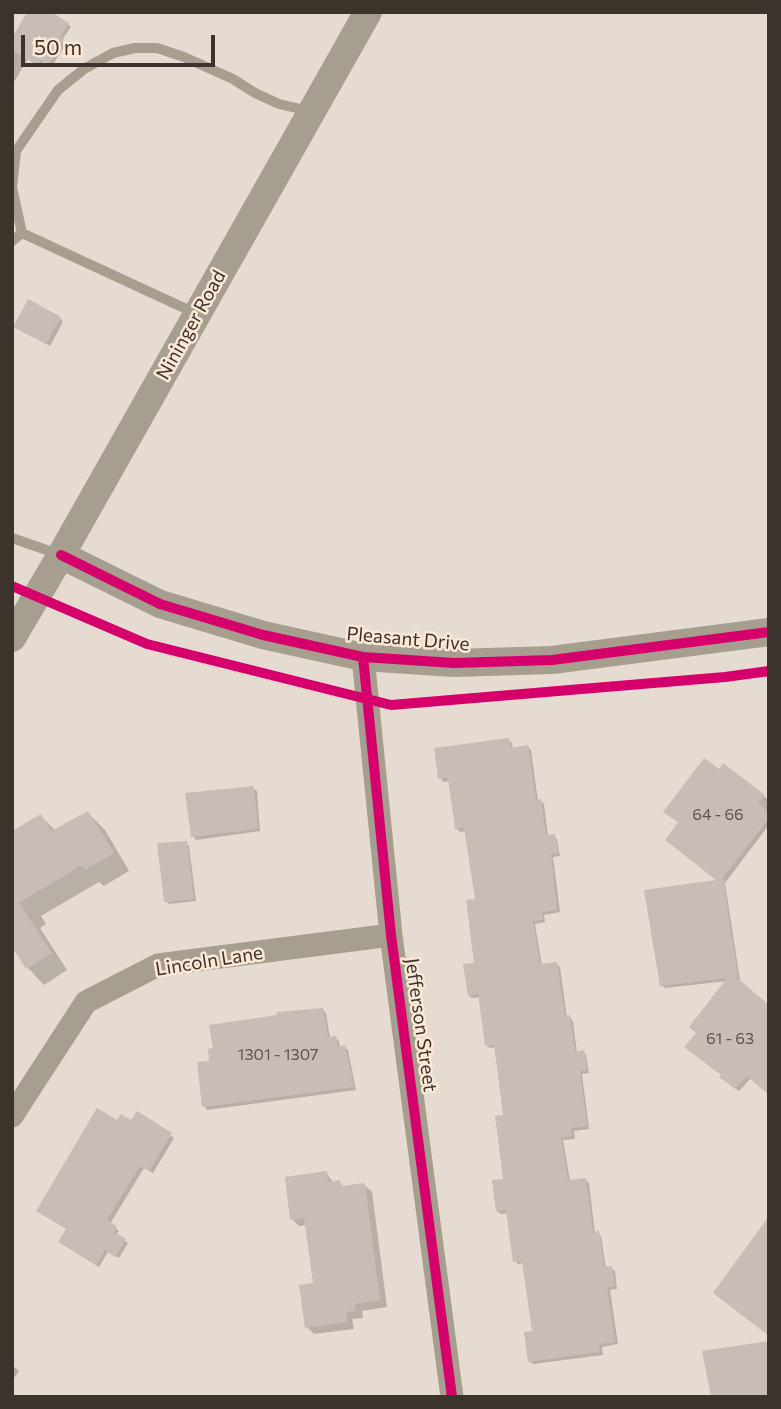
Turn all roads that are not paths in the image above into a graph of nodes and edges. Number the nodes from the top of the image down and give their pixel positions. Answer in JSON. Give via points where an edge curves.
{"nodes":[{"id":1,"x":368,"y":12,"type":"edge"},
{"id":2,"x":312,"y":111,"type":"junction"},
{"id":3,"x":17,"y":231,"type":"edge"},
{"id":4,"x":12,"y":241,"type":"edge"},
{"id":5,"x":197,"y":314,"type":"junction"},
{"id":6,"x":12,"y":538,"type":"edge"},
{"id":7,"x":61,"y":555,"type":"junction"},
{"id":8,"x":769,"y":632,"type":"edge"},
{"id":9,"x":12,"y":638,"type":"edge"},
{"id":10,"x":363,"y":657,"type":"junction"},
{"id":11,"x":391,"y":935,"type":"junction"},
{"id":12,"x":12,"y":1116,"type":"edge"},
{"id":13,"x":452,"y":1397,"type":"edge"}],
"edges":[{"from":1,"to":2,"type":"street","name":"Nininger Road"},
{"from":2,"to":3,"type":"lane","via":[[279,104],[233,79],[156,48],[113,53],[58,90],[16,151],[12,187]]},
{"from":2,"to":5,"type":"street","name":"Nininger Road"},
{"from":3,"to":4,"type":"lane"},
{"from":3,"to":5,"type":"lane"},
{"from":5,"to":7,"type":"street","name":"Nininger Road"},
{"from":6,"to":7,"type":"lane"},
{"from":7,"to":9,"type":"street","name":"Nininger Road"},
{"from":7,"to":10,"type":"street","name":"Pleasant Drive","via":[[160,604],[263,635]]},
{"from":8,"to":10,"type":"street","name":"Pleasant Drive","via":[[552,660],[454,663]]},
{"from":10,"to":11,"type":"street","name":"Jefferson Street"},
{"from":11,"to":12,"type":"street","name":"Lincoln Lane","via":[[158,965],[86,1002]]},
{"from":11,"to":13,"type":"street","name":"Jefferson Street"}]}
